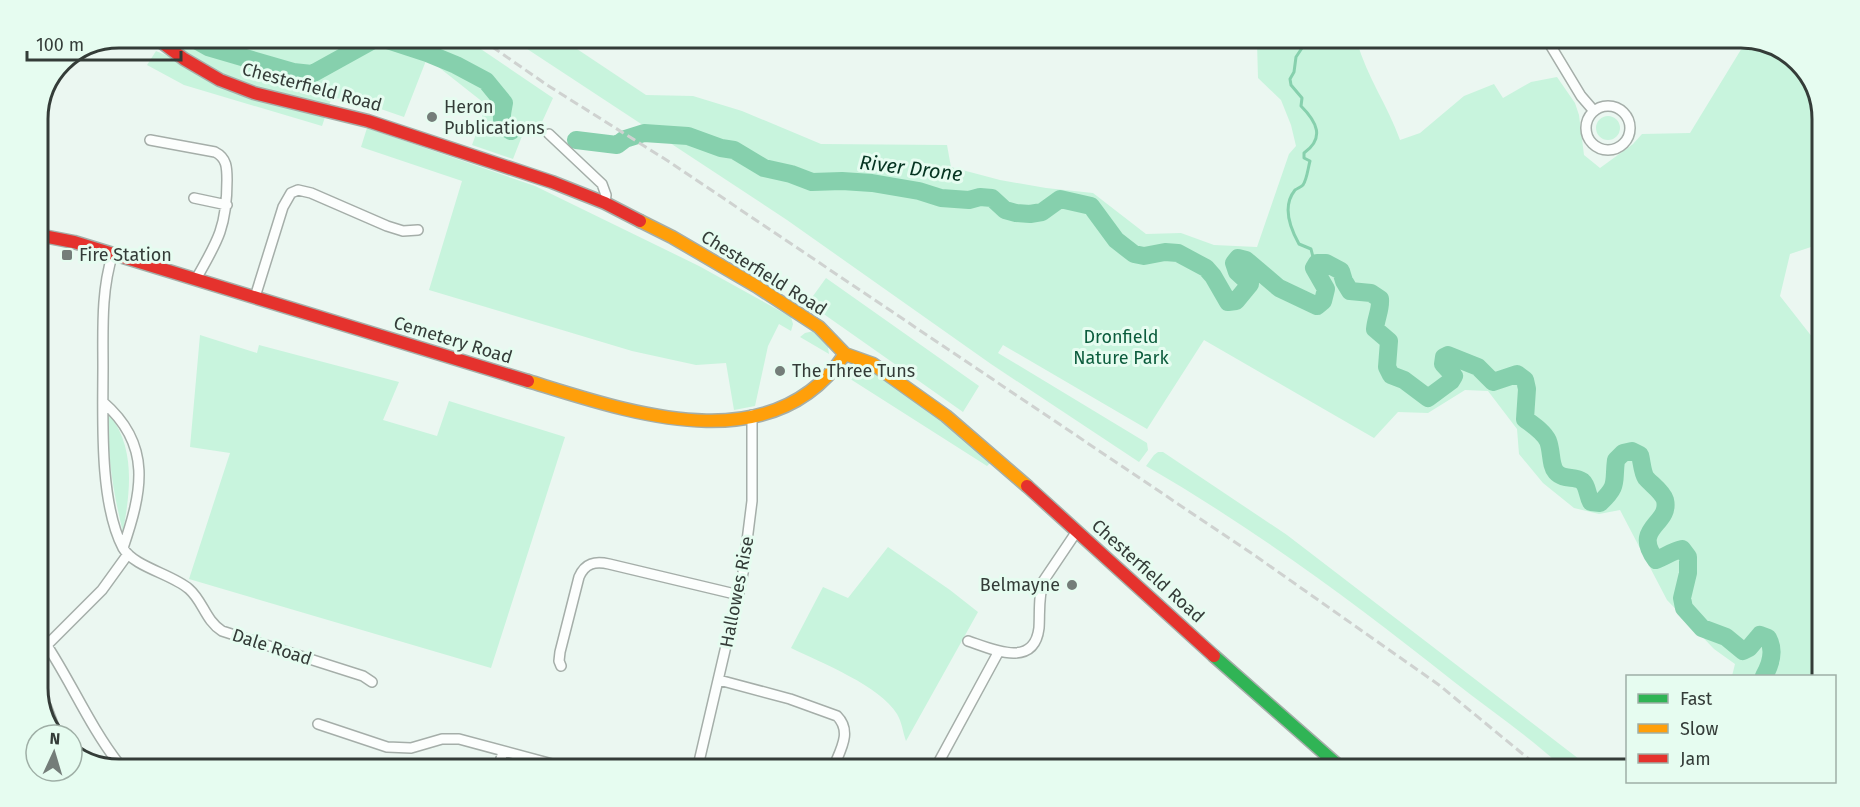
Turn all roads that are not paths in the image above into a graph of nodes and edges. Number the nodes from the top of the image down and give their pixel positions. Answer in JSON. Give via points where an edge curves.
{"nodes":[{"id":1,"x":169,"y":48,"type":"edge"},
{"id":2,"x":1552,"y":48,"type":"edge"},
{"id":3,"x":1594,"y":111,"type":"junction"},
{"id":4,"x":549,"y":134,"type":"dead end"},
{"id":5,"x":150,"y":140,"type":"dead end"},
{"id":6,"x":194,"y":198,"type":"dead end"},
{"id":7,"x":605,"y":203,"type":"junction"},
{"id":8,"x":227,"y":205,"type":"junction"},
{"id":9,"x":418,"y":230,"type":"dead end"},
{"id":10,"x":48,"y":237,"type":"edge"},
{"id":11,"x":113,"y":253,"type":"junction"},
{"id":12,"x":196,"y":279,"type":"junction"},
{"id":13,"x":255,"y":297,"type":"junction"},
{"id":14,"x":845,"y":354,"type":"junction"},
{"id":15,"x":103,"y":402,"type":"junction"},
{"id":16,"x":752,"y":415,"type":"junction"},
{"id":17,"x":1077,"y":531,"type":"junction"},
{"id":18,"x":126,"y":551,"type":"junction"},
{"id":19,"x":739,"y":595,"type":"junction"},
{"id":20,"x":968,"y":641,"type":"dead end"},
{"id":21,"x":48,"y":644,"type":"edge"},
{"id":22,"x":48,"y":646,"type":"edge"},
{"id":23,"x":999,"y":651,"type":"junction"},
{"id":24,"x":561,"y":666,"type":"dead end"},
{"id":25,"x":719,"y":680,"type":"junction"},
{"id":26,"x":372,"y":682,"type":"dead end"},
{"id":27,"x":318,"y":724,"type":"dead end"},
{"id":28,"x":504,"y":752,"type":"junction"},
{"id":29,"x":115,"y":759,"type":"edge"},
{"id":30,"x":501,"y":759,"type":"edge"},
{"id":31,"x":532,"y":759,"type":"edge"},
{"id":32,"x":700,"y":759,"type":"edge"},
{"id":33,"x":836,"y":759,"type":"edge"},
{"id":34,"x":940,"y":759,"type":"edge"},
{"id":35,"x":1331,"y":759,"type":"edge"}],
"edges":[{"from":1,"to":7,"type":"main road","name":"Chesterfield Road","via":[[220,80],[254,93],[368,121]]},
{"from":2,"to":3,"type":"street"},
{"from":3,"to":3,"type":"street","via":[[1609,106],[1622,111],[1630,130],[1625,142],[1605,150],[1592,143],[1586,129]]},
{"from":4,"to":7,"type":"street","via":[[602,184]]},
{"from":5,"to":8,"type":"street","via":[[221,155],[226,167]]},
{"from":6,"to":8,"type":"street"},
{"from":7,"to":14,"type":"main road","name":"Chesterfield Road","via":[[756,286],[819,327]]},
{"from":8,"to":12,"type":"street","via":[[218,240]]},
{"from":9,"to":13,"type":"street","via":[[387,226],[298,190],[291,193],[283,207]]},
{"from":10,"to":11,"type":"main road","name":"Cemetery Road"},
{"from":11,"to":12,"type":"main road","name":"Cemetery Road"},
{"from":11,"to":15,"type":"street","via":[[104,303]]},
{"from":12,"to":13,"type":"main road","name":"Cemetery Road"},
{"from":13,"to":16,"type":"main road","name":"Cemetery Road","via":[[660,418],[708,421]]},
{"from":14,"to":16,"type":"main road","name":"Cemetery Road","via":[[829,377],[811,392]]},
{"from":14,"to":17,"type":"main road","name":"Chesterfield Road","via":[[873,364],[925,399]]},
{"from":15,"to":18,"type":"street","via":[[110,506]]},
{"from":15,"to":18,"type":"street","via":[[123,421],[138,458],[135,505]]},
{"from":16,"to":19,"type":"street","name":"Hallowes Rise","via":[[752,501]]},
{"from":17,"to":23,"type":"street","via":[[1044,580],[1035,639],[1021,653]]},
{"from":17,"to":35,"type":"main road","name":"Chesterfield Road"},
{"from":18,"to":21,"type":"street","via":[[102,590]]},
{"from":18,"to":26,"type":"street","name":"Dale Road","via":[[190,590],[213,625],[222,631]]},
{"from":19,"to":24,"type":"street","via":[[593,563],[579,577],[560,652]]},
{"from":19,"to":25,"type":"street","name":"Hallowes Rise"},
{"from":20,"to":23,"type":"street"},
{"from":22,"to":29,"type":"street"},
{"from":23,"to":34,"type":"street"},
{"from":25,"to":32,"type":"street","name":"Hallowes Rise"},
{"from":25,"to":33,"type":"street","via":[[837,716],[845,735]]},
{"from":27,"to":28,"type":"street","via":[[387,747],[411,748],[449,738]]},
{"from":28,"to":30,"type":"street"},
{"from":28,"to":31,"type":"street"}]}
